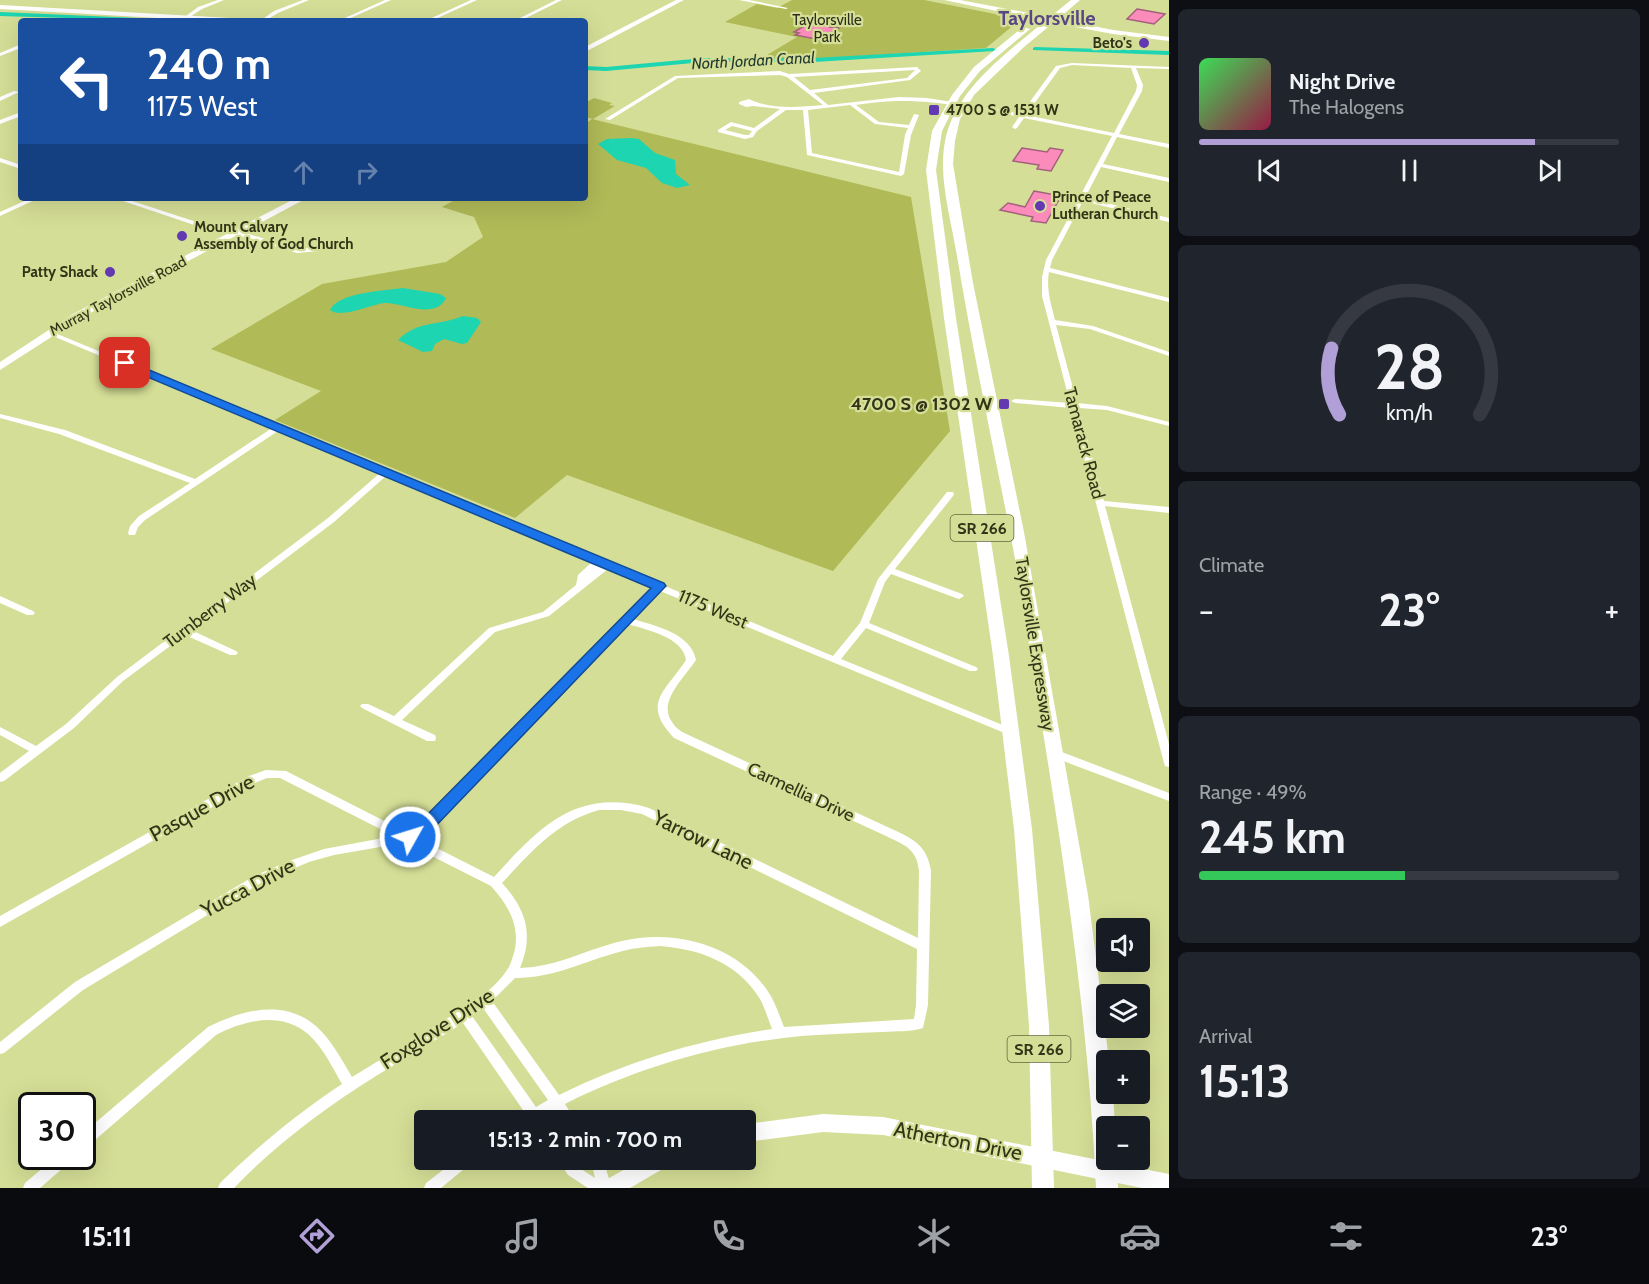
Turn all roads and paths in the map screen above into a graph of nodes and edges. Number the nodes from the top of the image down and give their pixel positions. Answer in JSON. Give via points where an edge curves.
{"nodes":[{"id":1,"x":222,"y":0,"type":"edge"},
{"id":2,"x":307,"y":0,"type":"edge"},
{"id":3,"x":389,"y":0,"type":"edge"},
{"id":4,"x":475,"y":0,"type":"edge"},
{"id":5,"x":560,"y":0,"type":"edge"},
{"id":6,"x":681,"y":0,"type":"edge"},
{"id":7,"x":741,"y":0,"type":"edge"},
{"id":8,"x":948,"y":0,"type":"edge"},
{"id":9,"x":963,"y":0,"type":"edge"},
{"id":10,"x":1064,"y":0,"type":"edge"},
{"id":11,"x":1076,"y":0,"type":"edge"},
{"id":12,"x":0,"y":7,"type":"edge"},
{"id":13,"x":786,"y":9,"type":"dead end"},
{"id":14,"x":188,"y":16,"type":"junction"},
{"id":15,"x":212,"y":18,"type":"edge"},
{"id":16,"x":267,"y":18,"type":"edge"},
{"id":17,"x":347,"y":18,"type":"edge"},
{"id":18,"x":434,"y":18,"type":"edge"},
{"id":19,"x":522,"y":18,"type":"edge"},
{"id":20,"x":1048,"y":18,"type":"junction"},
{"id":21,"x":18,"y":47,"type":"edge"},
{"id":22,"x":588,"y":48,"type":"edge"},
{"id":23,"x":0,"y":55,"type":"edge"},
{"id":24,"x":1133,"y":67,"type":"junction"},
{"id":25,"x":1169,"y":68,"type":"edge"},
{"id":26,"x":789,"y":76,"type":"junction"},
{"id":27,"x":16,"y":92,"type":"dead end"},
{"id":28,"x":810,"y":92,"type":"junction"},
{"id":29,"x":0,"y":99,"type":"edge"},
{"id":30,"x":951,"y":103,"type":"junction"},
{"id":31,"x":753,"y":104,"type":"dead end"},
{"id":32,"x":852,"y":104,"type":"junction"},
{"id":33,"x":963,"y":105,"type":"junction"},
{"id":34,"x":828,"y":107,"type":"junction"},
{"id":35,"x":988,"y":109,"type":"dead end"},
{"id":36,"x":783,"y":110,"type":"junction"},
{"id":37,"x":806,"y":110,"type":"junction"},
{"id":38,"x":18,"y":115,"type":"edge"},
{"id":39,"x":916,"y":115,"type":"dead end"},
{"id":40,"x":1023,"y":115,"type":"junction"},
{"id":41,"x":608,"y":119,"type":"dead end"},
{"id":42,"x":0,"y":122,"type":"edge"},
{"id":43,"x":1015,"y":127,"type":"dead end"},
{"id":44,"x":911,"y":128,"type":"junction"},
{"id":45,"x":755,"y":130,"type":"junction"},
{"id":46,"x":1115,"y":135,"type":"junction"},
{"id":47,"x":1169,"y":146,"type":"edge"},
{"id":48,"x":0,"y":160,"type":"edge"},
{"id":49,"x":1099,"y":165,"type":"junction"},
{"id":50,"x":18,"y":166,"type":"edge"},
{"id":51,"x":1169,"y":180,"type":"edge"},
{"id":52,"x":1081,"y":199,"type":"junction"},
{"id":53,"x":29,"y":201,"type":"edge"},
{"id":54,"x":126,"y":201,"type":"edge"},
{"id":55,"x":297,"y":201,"type":"edge"},
{"id":56,"x":0,"y":214,"type":"edge"},
{"id":57,"x":1169,"y":220,"type":"edge"},
{"id":58,"x":235,"y":234,"type":"junction"},
{"id":59,"x":319,"y":249,"type":"dead end"},
{"id":60,"x":1046,"y":269,"type":"junction"},
{"id":61,"x":1169,"y":300,"type":"edge"},
{"id":62,"x":1052,"y":322,"type":"junction"},
{"id":63,"x":50,"y":333,"type":"junction"},
{"id":64,"x":1169,"y":354,"type":"edge"},
{"id":65,"x":0,"y":367,"type":"edge"},
{"id":66,"x":1015,"y":402,"type":"dead end"},
{"id":67,"x":1074,"y":405,"type":"junction"},
{"id":68,"x":0,"y":416,"type":"edge"},
{"id":69,"x":1169,"y":424,"type":"edge"},
{"id":70,"x":279,"y":427,"type":"junction"},
{"id":71,"x":386,"y":472,"type":"junction"},
{"id":72,"x":195,"y":482,"type":"junction"},
{"id":73,"x":950,"y":494,"type":"dead end"},
{"id":74,"x":1100,"y":503,"type":"junction"},
{"id":75,"x":1169,"y":510,"type":"edge"},
{"id":76,"x":132,"y":533,"type":"dead end"},
{"id":77,"x":603,"y":563,"type":"junction"},
{"id":78,"x":890,"y":570,"type":"junction"},
{"id":79,"x":660,"y":586,"type":"junction"},
{"id":80,"x":959,"y":596,"type":"dead end"},
{"id":81,"x":0,"y":599,"type":"edge"},
{"id":82,"x":30,"y":613,"type":"dead end"},
{"id":83,"x":625,"y":620,"type":"junction"},
{"id":84,"x":864,"y":624,"type":"junction"},
{"id":85,"x":184,"y":631,"type":"junction"},
{"id":86,"x":232,"y":653,"type":"dead end"},
{"id":87,"x":835,"y":660,"type":"junction"},
{"id":88,"x":973,"y":669,"type":"dead end"},
{"id":89,"x":365,"y":706,"type":"dead end"},
{"id":90,"x":395,"y":721,"type":"junction"},
{"id":91,"x":0,"y":731,"type":"edge"},
{"id":92,"x":1011,"y":732,"type":"junction"},
{"id":93,"x":431,"y":738,"type":"dead end"},
{"id":94,"x":36,"y":751,"type":"junction"},
{"id":95,"x":1053,"y":752,"type":"junction"},
{"id":96,"x":1169,"y":763,"type":"edge"},
{"id":97,"x":0,"y":778,"type":"edge"},
{"id":98,"x":1169,"y":797,"type":"edge"},
{"id":99,"x":410,"y":837,"type":"junction"},
{"id":100,"x":495,"y":883,"type":"junction"},
{"id":101,"x":0,"y":922,"type":"edge"},
{"id":102,"x":923,"y":946,"type":"junction"},
{"id":103,"x":512,"y":973,"type":"junction"},
{"id":104,"x":485,"y":1001,"type":"junction"},
{"id":105,"x":465,"y":1014,"type":"junction"},
{"id":106,"x":780,"y":1033,"type":"junction"},
{"id":107,"x":0,"y":1049,"type":"edge"},
{"id":108,"x":350,"y":1084,"type":"junction"},
{"id":109,"x":556,"y":1101,"type":"junction"},
{"id":110,"x":526,"y":1110,"type":"edge"},
{"id":111,"x":544,"y":1110,"type":"edge"},
{"id":112,"x":563,"y":1110,"type":"edge"},
{"id":113,"x":96,"y":1131,"type":"edge"},
{"id":114,"x":756,"y":1132,"type":"edge"},
{"id":115,"x":1042,"y":1157,"type":"junction"},
{"id":116,"x":51,"y":1170,"type":"edge"},
{"id":117,"x":453,"y":1170,"type":"edge"},
{"id":118,"x":572,"y":1170,"type":"edge"},
{"id":119,"x":600,"y":1170,"type":"edge"},
{"id":120,"x":642,"y":1170,"type":"edge"},
{"id":121,"x":1107,"y":1180,"type":"edge"},
{"id":122,"x":1169,"y":1184,"type":"edge"},
{"id":123,"x":30,"y":1188,"type":"edge"},
{"id":124,"x":225,"y":1188,"type":"edge"},
{"id":125,"x":431,"y":1188,"type":"edge"},
{"id":126,"x":600,"y":1188,"type":"edge"},
{"id":127,"x":605,"y":1188,"type":"edge"},
{"id":128,"x":611,"y":1188,"type":"edge"},
{"id":129,"x":1042,"y":1188,"type":"edge"}],
"edges":[{"from":1,"to":14,"type":"street"},
{"from":2,"to":16,"type":"street"},
{"from":3,"to":17,"type":"street"},
{"from":4,"to":18,"type":"street"},
{"from":5,"to":19,"type":"street"},
{"from":6,"to":22,"type":"street"},
{"from":7,"to":13,"type":"street"},
{"from":8,"to":20,"type":"main road"},
{"from":9,"to":20,"type":"main road"},
{"from":10,"to":20,"type":"main road","number":"SR 266"},
{"from":11,"to":20,"type":"main road","number":"SR 266"},
{"from":12,"to":14,"type":"street"},
{"from":14,"to":15,"type":"street"},
{"from":20,"to":20,"type":"main road","via":[[1152,38],[1169,39]]},
{"from":20,"to":30,"type":"main road","number":"SR 266","via":[[978,69]]},
{"from":20,"to":33,"type":"main road","number":"SR 266","via":[[984,79]]},
{"from":21,"to":23,"type":"street"},
{"from":24,"to":25,"type":"street"},
{"from":24,"to":40,"type":"street","via":[[1058,67]]},
{"from":24,"to":46,"type":"street","name":"Tamarack Road","via":[[1140,88]]},
{"from":26,"to":28,"type":"street"},
{"from":26,"to":28,"type":"street","via":[[917,68],[918,71],[908,79]]},
{"from":26,"to":41,"type":"street","via":[[776,73],[680,77]]},
{"from":27,"to":29,"type":"street"},
{"from":28,"to":34,"type":"street"},
{"from":30,"to":32,"type":"street","via":[[905,98]]},
{"from":30,"to":33,"type":"street"},
{"from":30,"to":92,"type":"main road","name":"Taylorsville Expressway","number":"SR 266","via":[[934,143],[932,183]]},
{"from":31,"to":36,"type":"street"},
{"from":32,"to":34,"type":"street"},
{"from":32,"to":44,"type":"street","via":[[877,123]]},
{"from":33,"to":95,"type":"main road","name":"Taylorsville Expressway","number":"SR 266","via":[[950,141],[950,186],[1017,532]]},
{"from":34,"to":37,"type":"street"},
{"from":35,"to":40,"type":"street"},
{"from":36,"to":37,"type":"street"},
{"from":36,"to":45,"type":"street"},
{"from":37,"to":44,"type":"street","via":[[809,154],[901,174]]},
{"from":38,"to":42,"type":"street"},
{"from":39,"to":44,"type":"street"},
{"from":40,"to":43,"type":"street"},
{"from":40,"to":46,"type":"street"},
{"from":45,"to":45,"type":"street","via":[[745,137],[720,131],[731,124]]},
{"from":46,"to":47,"type":"street"},
{"from":46,"to":49,"type":"street","name":"Tamarack Road"},
{"from":48,"to":50,"type":"street"},
{"from":49,"to":51,"type":"street"},
{"from":49,"to":52,"type":"street","name":"Tamarack Road"},
{"from":52,"to":57,"type":"street"},
{"from":52,"to":60,"type":"street","name":"Tamarack Road"},
{"from":53,"to":56,"type":"street"},
{"from":54,"to":58,"type":"street"},
{"from":55,"to":58,"type":"street","name":"Murray Taylorsville Road"},
{"from":58,"to":59,"type":"street","via":[[297,251]]},
{"from":58,"to":63,"type":"street","name":"Murray Taylorsville Road"},
{"from":60,"to":61,"type":"street"},
{"from":60,"to":62,"type":"street","name":"Tamarack Road","via":[[1045,296]]},
{"from":62,"to":64,"type":"street","via":[[1099,329]]},
{"from":62,"to":67,"type":"street","name":"Tamarack Road"},
{"from":63,"to":65,"type":"street","name":"Murray Taylorsville Road"},
{"from":63,"to":70,"type":"street","name":"1175 West"},
{"from":66,"to":67,"type":"street"},
{"from":67,"to":69,"type":"street","via":[[1123,411]]},
{"from":67,"to":74,"type":"street","name":"Tamarack Road"},
{"from":68,"to":72,"type":"street","via":[[62,432]]},
{"from":70,"to":71,"type":"street","name":"1175 West"},
{"from":70,"to":72,"type":"street"},
{"from":71,"to":77,"type":"street","name":"1175 West"},
{"from":71,"to":85,"type":"street","name":"Turnberry Way","via":[[330,520]]},
{"from":72,"to":76,"type":"street","via":[[142,518]]},
{"from":73,"to":78,"type":"street"},
{"from":74,"to":75,"type":"street"},
{"from":74,"to":96,"type":"street","name":"Tamarack Road"},
{"from":77,"to":79,"type":"street","name":"1175 West"},
{"from":77,"to":90,"type":"street","via":[[590,580],[546,614],[492,630]]},
{"from":78,"to":80,"type":"street"},
{"from":78,"to":84,"type":"street","via":[[876,589]]},
{"from":79,"to":83,"type":"street"},
{"from":79,"to":87,"type":"street","name":"1175 West"},
{"from":81,"to":82,"type":"street"},
{"from":83,"to":99,"type":"street","via":[[424,828]]},
{"from":83,"to":102,"type":"street","name":"Carmellia Drive","via":[[674,638],[690,651],[689,664],[662,703],[663,714],[678,735],[917,848],[924,864]]},
{"from":84,"to":87,"type":"street"},
{"from":84,"to":88,"type":"street"},
{"from":85,"to":86,"type":"street"},
{"from":85,"to":94,"type":"street","name":"Turnberry Way","via":[[120,679],[70,726]]},
{"from":87,"to":92,"type":"street","name":"1175 West"},
{"from":89,"to":90,"type":"street"},
{"from":90,"to":93,"type":"street"},
{"from":91,"to":94,"type":"street"},
{"from":92,"to":115,"type":"main road","name":"Taylorsville Expressway","number":"SR 266","via":[[1033,940]]},
{"from":94,"to":97,"type":"street","name":"Turnberry Way"},
{"from":95,"to":98,"type":"street"},
{"from":95,"to":121,"type":"main road","name":"Taylorsville Expressway","number":"SR 266","via":[[1087,951]]},
{"from":99,"to":100,"type":"street"},
{"from":99,"to":101,"type":"street","name":"Pasque Drive","via":[[291,776],[266,774]]},
{"from":99,"to":107,"type":"street","name":"Yucca Drive","via":[[331,851],[260,878],[79,986]]},
{"from":100,"to":102,"type":"street","name":"Yarrow Lane","via":[[530,847],[571,814],[602,804],[620,805],[645,811]]},
{"from":100,"to":103,"type":"street","via":[[509,897],[519,917],[520,956]]},
{"from":102,"to":106,"type":"street","name":"Carmellia Drive","via":[[919,1024]]},
{"from":103,"to":104,"type":"street","name":"Foxglove Drive"},
{"from":103,"to":106,"type":"street","via":[[540,972],[623,945],[649,941],[687,943],[730,961],[749,976],[762,993]]},
{"from":104,"to":105,"type":"street","name":"Foxglove Drive"},
{"from":104,"to":109,"type":"street"},
{"from":105,"to":108,"type":"street","name":"Foxglove Drive"},
{"from":105,"to":110,"type":"street"},
{"from":106,"to":109,"type":"street","via":[[679,1053],[614,1075]]},
{"from":108,"to":113,"type":"street","via":[[322,1041],[301,1022],[269,1015],[247,1016],[212,1031]]},
{"from":108,"to":124,"type":"street","name":"Foxglove Drive","via":[[288,1128]]},
{"from":109,"to":111,"type":"street"},
{"from":109,"to":112,"type":"street"},
{"from":114,"to":115,"type":"street","name":"Atherton Drive","via":[[823,1123],[883,1126]]},
{"from":115,"to":121,"type":"street","name":"Atherton Drive"},
{"from":115,"to":129,"type":"main road","name":"Taylorsville Expressway","number":"SR 266"},
{"from":116,"to":123,"type":"street"},
{"from":117,"to":125,"type":"street"},
{"from":118,"to":126,"type":"street"},
{"from":119,"to":127,"type":"street"},
{"from":120,"to":128,"type":"street"},
{"from":121,"to":122,"type":"street","name":"Atherton Drive"}]}
